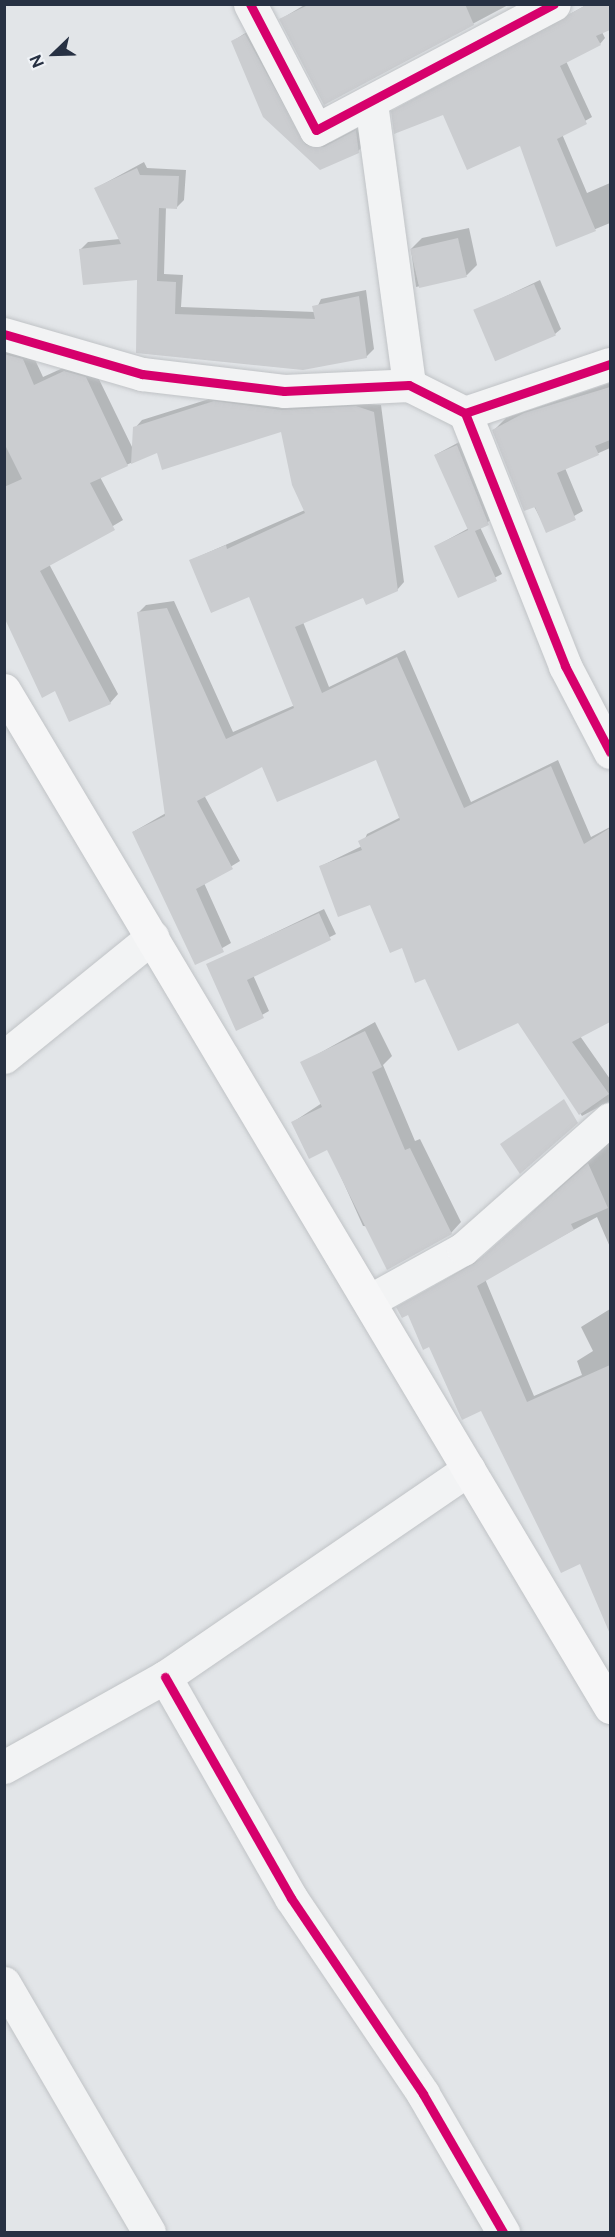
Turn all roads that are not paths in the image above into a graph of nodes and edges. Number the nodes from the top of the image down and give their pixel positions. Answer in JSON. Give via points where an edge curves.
{"nodes":[{"id":1,"x":250,"y":4,"type":"edge"},
{"id":2,"x":554,"y":4,"type":"edge"},
{"id":3,"x":371,"y":103,"type":"junction"},
{"id":4,"x":4,"y":334,"type":"edge"},
{"id":5,"x":610,"y":364,"type":"edge"},
{"id":6,"x":409,"y":385,"type":"junction"},
{"id":7,"x":465,"y":413,"type":"junction"},
{"id":8,"x":4,"y":690,"type":"edge"},
{"id":9,"x":610,"y":752,"type":"edge"},
{"id":10,"x":152,"y":937,"type":"junction"},
{"id":11,"x":4,"y":1056,"type":"edge"},
{"id":12,"x":610,"y":1119,"type":"edge"},
{"id":13,"x":369,"y":1301,"type":"junction"},
{"id":14,"x":469,"y":1469,"type":"junction"},
{"id":15,"x":165,"y":1677,"type":"junction"},
{"id":16,"x":610,"y":1707,"type":"edge"},
{"id":17,"x":4,"y":1767,"type":"edge"},
{"id":18,"x":4,"y":1983,"type":"edge"},
{"id":19,"x":149,"y":2232,"type":"edge"},
{"id":20,"x":503,"y":2232,"type":"edge"}],
"edges":[{"from":1,"to":3,"type":"street","via":[[316,130]]},
{"from":2,"to":3,"type":"street"},
{"from":3,"to":6,"type":"street"},
{"from":4,"to":6,"type":"street","via":[[142,374],[284,390]]},
{"from":5,"to":7,"type":"street"},
{"from":6,"to":7,"type":"street"},
{"from":7,"to":9,"type":"street","via":[[565,666]]},
{"from":8,"to":10,"type":"main road"},
{"from":10,"to":11,"type":"street"},
{"from":10,"to":13,"type":"main road"},
{"from":12,"to":13,"type":"street","via":[[463,1249]]},
{"from":13,"to":14,"type":"main road"},
{"from":14,"to":15,"type":"street"},
{"from":14,"to":16,"type":"main road"},
{"from":15,"to":17,"type":"street"},
{"from":15,"to":20,"type":"street","via":[[291,1898],[423,2094]]},
{"from":18,"to":19,"type":"street"}]}
